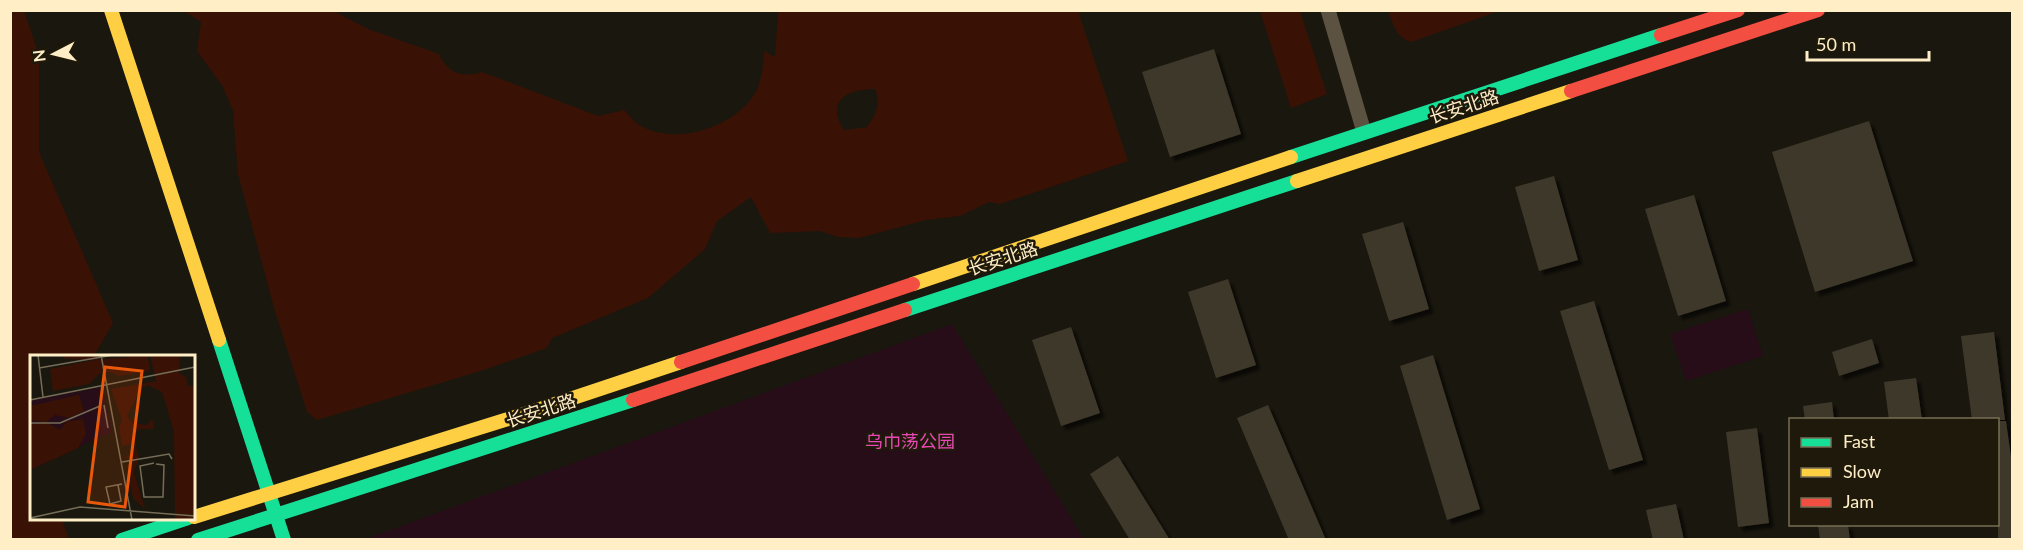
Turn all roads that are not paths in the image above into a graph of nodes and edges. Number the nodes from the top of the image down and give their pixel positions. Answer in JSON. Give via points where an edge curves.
{"nodes":[{"id":1,"x":111,"y":10,"type":"edge"},
{"id":2,"x":1328,"y":10,"type":"edge"},
{"id":3,"x":1738,"y":10,"type":"edge"},
{"id":4,"x":1818,"y":10,"type":"edge"},
{"id":5,"x":1364,"y":132,"type":"junction"},
{"id":6,"x":268,"y":493,"type":"junction"},
{"id":7,"x":276,"y":515,"type":"junction"},
{"id":8,"x":195,"y":517,"type":"edge"},
{"id":9,"x":185,"y":520,"type":"edge"},
{"id":10,"x":122,"y":540,"type":"edge"},
{"id":11,"x":198,"y":540,"type":"edge"},
{"id":12,"x":284,"y":540,"type":"edge"}],
"edges":[{"from":1,"to":6,"type":"main road"},
{"from":2,"to":5,"type":"street"},
{"from":3,"to":5,"type":"main road","name":"长安北路"},
{"from":4,"to":7,"type":"main road","name":"长安北路"},
{"from":5,"to":6,"type":"main road","name":"长安北路","via":[[537,410]]},
{"from":6,"to":7,"type":"main road"},
{"from":6,"to":8,"type":"main road","name":"长安北路"},
{"from":7,"to":11,"type":"main road","name":"长安北路"},
{"from":7,"to":12,"type":"main road"},
{"from":9,"to":10,"type":"main road"}]}
